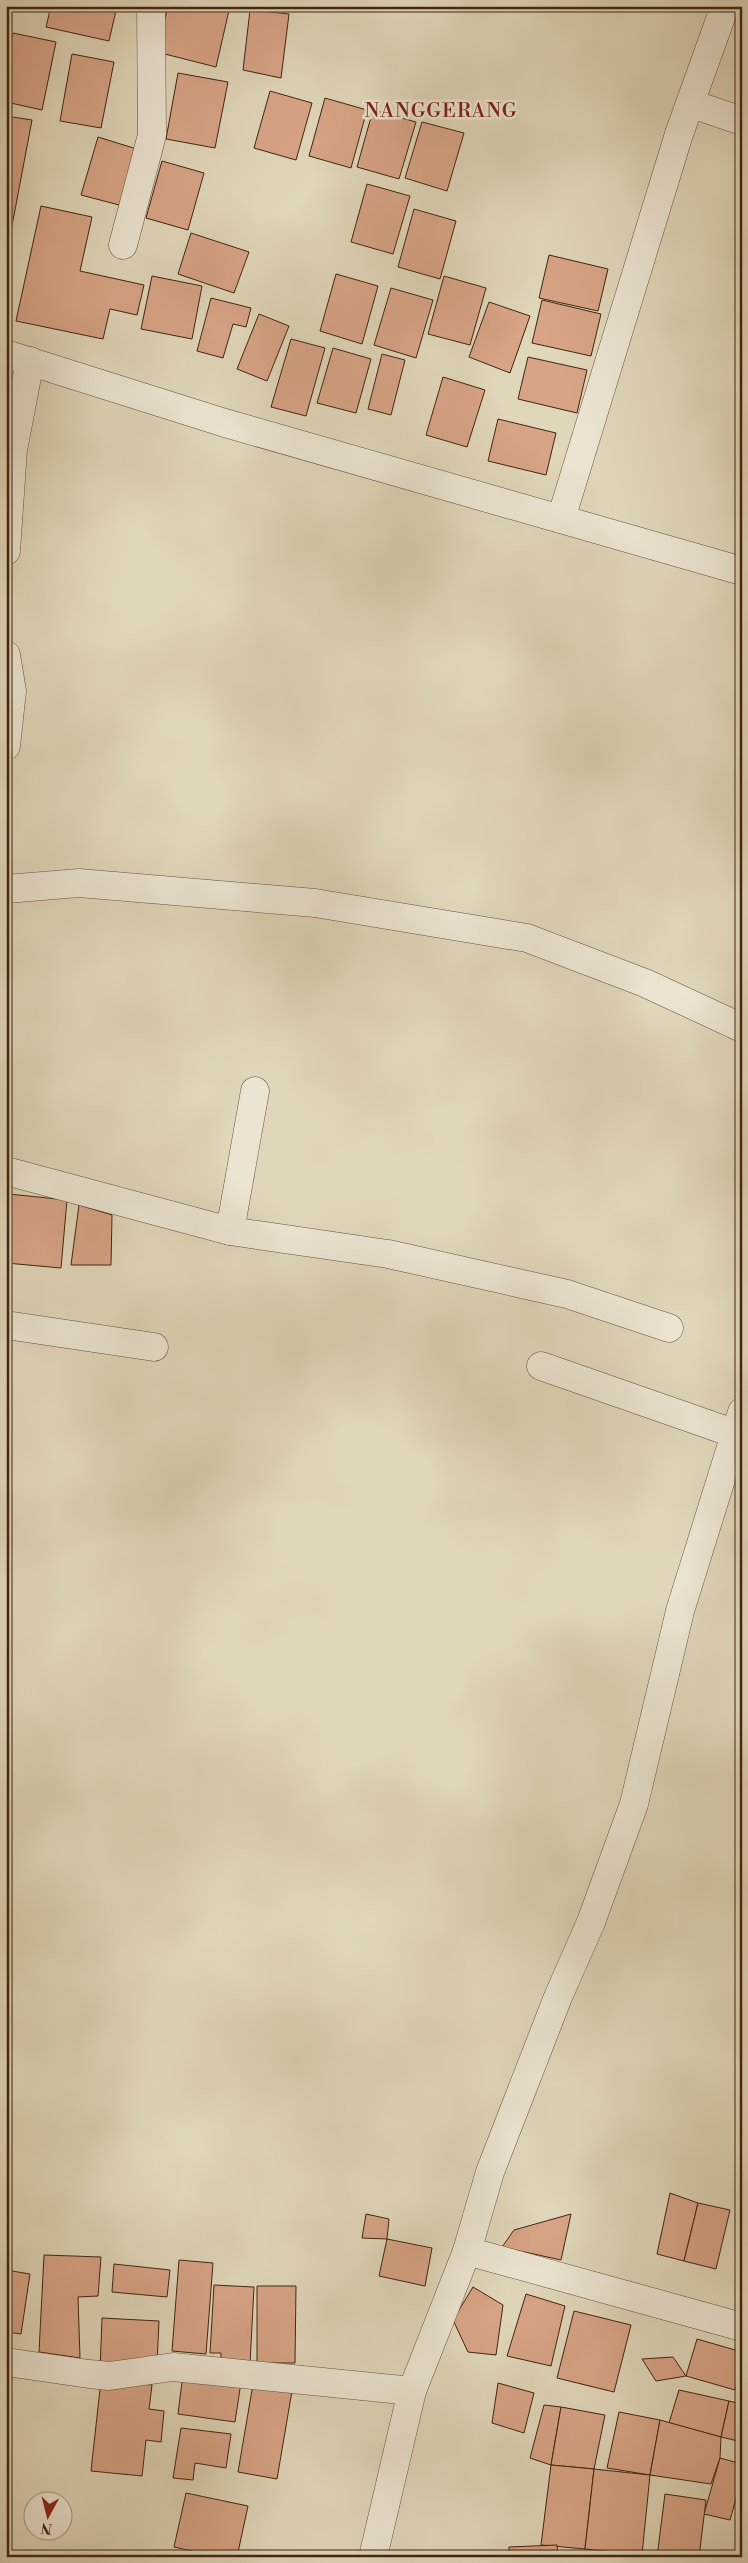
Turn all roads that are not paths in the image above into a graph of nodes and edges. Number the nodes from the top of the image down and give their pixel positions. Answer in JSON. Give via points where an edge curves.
{"nodes":[{"id":1,"x":151,"y":6,"type":"edge"},
{"id":2,"x":724,"y":6,"type":"edge"},
{"id":3,"x":692,"y":104,"type":"junction"},
{"id":4,"x":742,"y":121,"type":"edge"},
{"id":5,"x":123,"y":244,"type":"dead end"},
{"id":6,"x":18,"y":357,"type":"edge"},
{"id":7,"x":561,"y":519,"type":"junction"},
{"id":8,"x":6,"y":551,"type":"edge"},
{"id":9,"x":742,"y":571,"type":"edge"},
{"id":10,"x":6,"y":654,"type":"edge"},
{"id":11,"x":6,"y":746,"type":"edge"},
{"id":12,"x":6,"y":889,"type":"edge"},
{"id":13,"x":742,"y":1028,"type":"edge"},
{"id":14,"x":255,"y":1091,"type":"dead end"},
{"id":15,"x":6,"y":1171,"type":"edge"},
{"id":16,"x":230,"y":1231,"type":"junction"},
{"id":17,"x":6,"y":1325,"type":"edge"},
{"id":18,"x":668,"y":1328,"type":"dead end"},
{"id":19,"x":154,"y":1347,"type":"dead end"},
{"id":20,"x":541,"y":1366,"type":"dead end"},
{"id":21,"x":739,"y":1423,"type":"edge"},
{"id":22,"x":467,"y":2251,"type":"junction"},
{"id":23,"x":742,"y":2327,"type":"edge"},
{"id":24,"x":6,"y":2362,"type":"edge"},
{"id":25,"x":412,"y":2391,"type":"junction"},
{"id":26,"x":373,"y":2557,"type":"edge"}],
"edges":[{"from":1,"to":5,"type":"street","via":[[152,135]]},
{"from":2,"to":3,"type":"street"},
{"from":3,"to":4,"type":"street"},
{"from":3,"to":7,"type":"street","via":[[679,134]]},
{"from":6,"to":7,"type":"street","via":[[225,423]]},
{"from":6,"to":8,"type":"street"},
{"from":7,"to":9,"type":"street"},
{"from":10,"to":11,"type":"street","via":[[12,691]]},
{"from":12,"to":13,"type":"street","via":[[79,883],[316,903],[527,938],[646,983]]},
{"from":14,"to":16,"type":"street"},
{"from":15,"to":16,"type":"street"},
{"from":16,"to":18,"type":"street","via":[[388,1254],[567,1294]]},
{"from":17,"to":19,"type":"street"},
{"from":20,"to":21,"type":"street"},
{"from":21,"to":22,"type":"street","via":[[680,1611],[634,1804],[591,1922],[558,1997],[490,2172]]},
{"from":22,"to":23,"type":"street"},
{"from":22,"to":25,"type":"street"},
{"from":24,"to":25,"type":"street","via":[[109,2376],[173,2367]]},
{"from":25,"to":26,"type":"street"}]}
